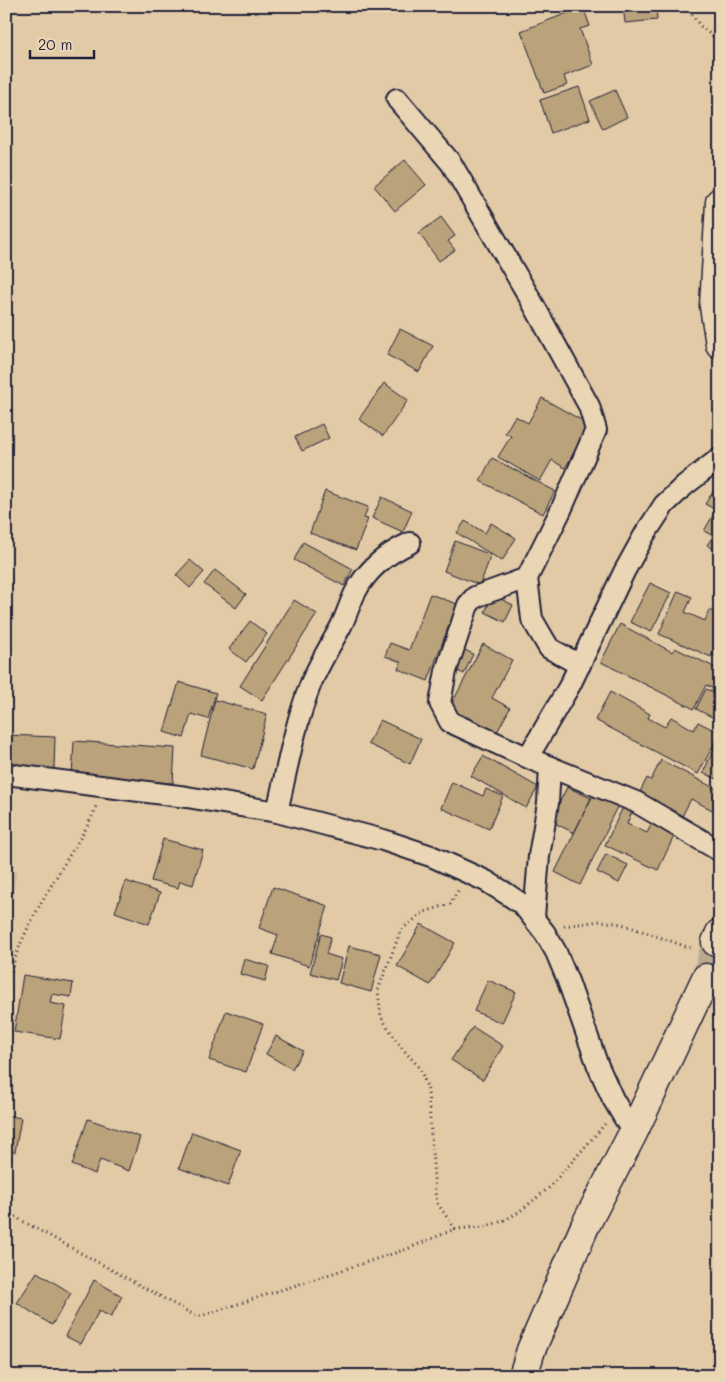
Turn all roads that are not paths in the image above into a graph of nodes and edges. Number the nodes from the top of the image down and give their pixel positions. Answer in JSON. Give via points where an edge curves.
{"nodes":[{"id":1,"x":397,"y":99,"type":"dead end"},
{"id":2,"x":720,"y":202,"type":"edge"},
{"id":3,"x":720,"y":344,"type":"edge"},
{"id":4,"x":720,"y":458,"type":"edge"},
{"id":5,"x":410,"y":543,"type":"dead end"},
{"id":6,"x":527,"y":578,"type":"junction"},
{"id":7,"x":580,"y":665,"type":"junction"},
{"id":8,"x":528,"y":757,"type":"junction"},
{"id":9,"x":550,"y":767,"type":"junction"},
{"id":10,"x":6,"y":774,"type":"edge"},
{"id":11,"x":278,"y":812,"type":"junction"},
{"id":12,"x":720,"y":851,"type":"edge"},
{"id":13,"x":539,"y":925,"type":"junction"},
{"id":14,"x":711,"y":951,"type":"tunnel mouth"},
{"id":15,"x":633,"y":1132,"type":"junction"},
{"id":16,"x":523,"y":1376,"type":"edge"}],
"edges":[{"from":1,"to":6,"type":"street","via":[[451,163],[589,406],[596,430]]},
{"from":2,"to":3,"type":"street","via":[[714,306]]},
{"from":4,"to":7,"type":"street","via":[[664,504],[624,572]]},
{"from":5,"to":11,"type":"street","via":[[374,566],[355,593],[307,695]]},
{"from":6,"to":7,"type":"street","via":[[532,618],[549,648]]},
{"from":6,"to":8,"type":"street","via":[[475,597],[468,605],[446,671],[440,703],[450,722]]},
{"from":7,"to":8,"type":"street"},
{"from":8,"to":9,"type":"street"},
{"from":9,"to":12,"type":"street","via":[[636,802]]},
{"from":9,"to":13,"type":"street","via":[[539,856]]},
{"from":10,"to":11,"type":"street"},
{"from":11,"to":13,"type":"street","via":[[431,856],[508,894],[522,904]]},
{"from":13,"to":15,"type":"street","via":[[556,952],[598,1066]]},
{"from":14,"to":15,"type":"street"},
{"from":15,"to":16,"type":"street","via":[[585,1226],[531,1350]]}]}
